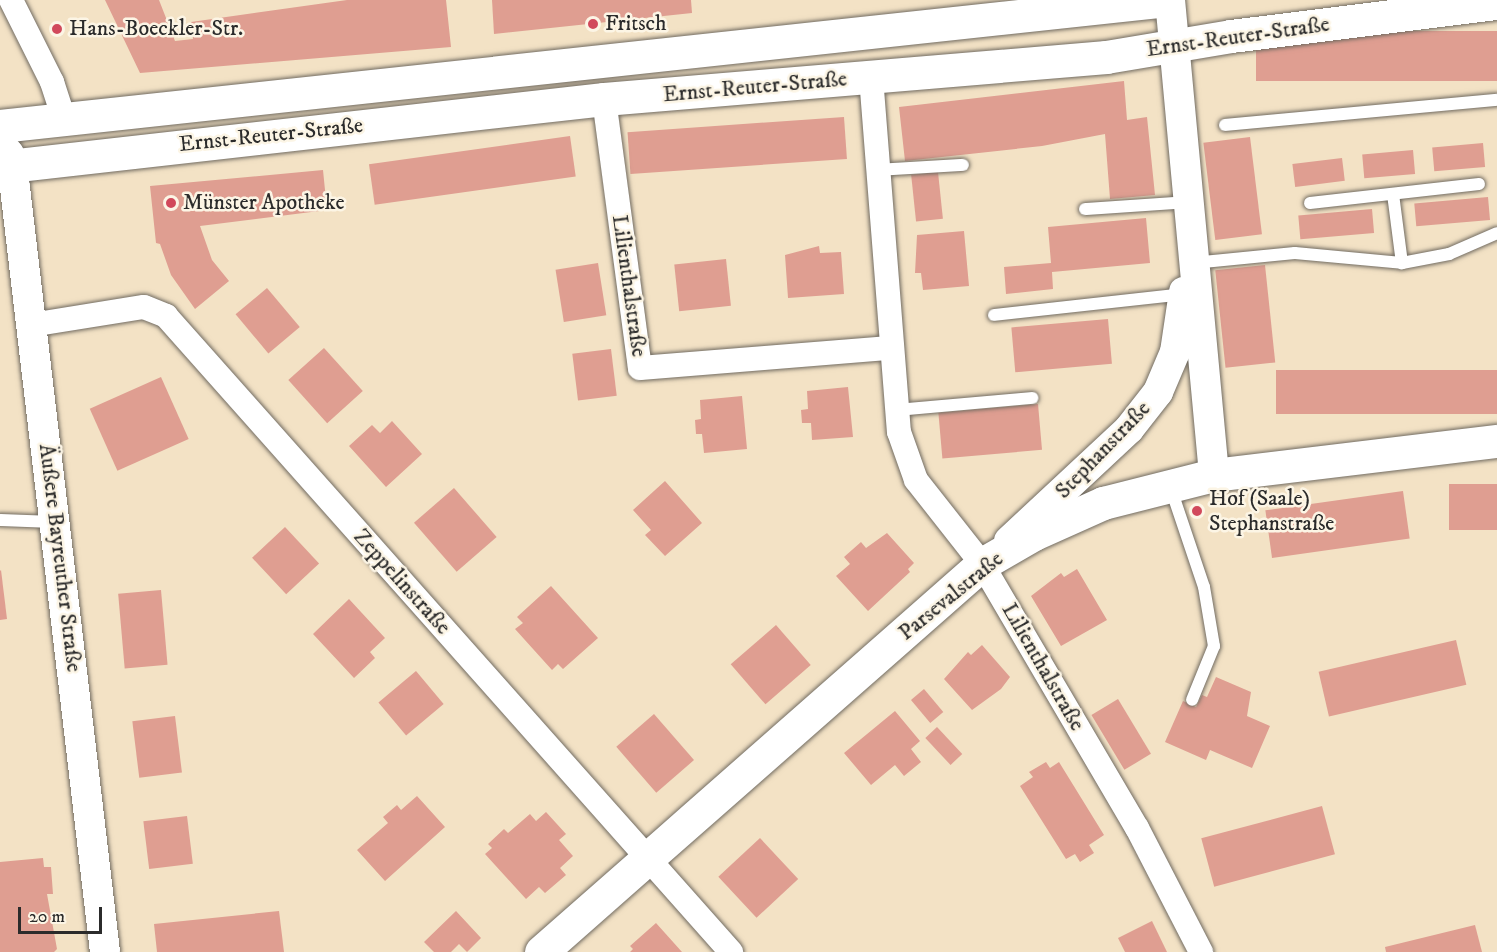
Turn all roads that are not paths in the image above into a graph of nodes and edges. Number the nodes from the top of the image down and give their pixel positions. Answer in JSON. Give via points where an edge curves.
{"nodes":[{"id":1,"x":11,"y":0,"type":"edge"},
{"id":2,"x":1169,"y":0,"type":"edge"},
{"id":3,"x":1497,"y":3,"type":"edge"},
{"id":4,"x":1174,"y":46,"type":"junction"},
{"id":5,"x":871,"y":77,"type":"junction"},
{"id":6,"x":604,"y":99,"type":"junction"},
{"id":7,"x":1497,"y":100,"type":"edge"},
{"id":8,"x":64,"y":119,"type":"junction"},
{"id":9,"x":1226,"y":124,"type":"dead end"},
{"id":10,"x":0,"y":126,"type":"edge"},
{"id":11,"x":4,"y":158,"type":"edge"},
{"id":12,"x":963,"y":165,"type":"dead end"},
{"id":13,"x":878,"y":170,"type":"junction"},
{"id":14,"x":1479,"y":184,"type":"dead end"},
{"id":15,"x":1393,"y":194,"type":"junction"},
{"id":16,"x":1187,"y":202,"type":"junction"},
{"id":17,"x":1310,"y":203,"type":"dead end"},
{"id":18,"x":1085,"y":209,"type":"dead end"},
{"id":19,"x":1497,"y":233,"type":"edge"},
{"id":20,"x":1193,"y":263,"type":"junction"},
{"id":21,"x":1402,"y":263,"type":"junction"},
{"id":22,"x":1190,"y":293,"type":"junction"},
{"id":23,"x":994,"y":315,"type":"dead end"},
{"id":24,"x":31,"y":324,"type":"junction"},
{"id":25,"x":890,"y":348,"type":"junction"},
{"id":26,"x":1032,"y":398,"type":"dead end"},
{"id":27,"x":897,"y":410,"type":"junction"},
{"id":28,"x":1497,"y":441,"type":"edge"},
{"id":29,"x":1214,"y":475,"type":"junction"},
{"id":30,"x":1170,"y":485,"type":"junction"},
{"id":31,"x":0,"y":519,"type":"edge"},
{"id":32,"x":55,"y":522,"type":"junction"},
{"id":33,"x":982,"y":564,"type":"junction"},
{"id":34,"x":1192,"y":700,"type":"dead end"},
{"id":35,"x":646,"y":859,"type":"junction"},
{"id":36,"x":105,"y":952,"type":"edge"},
{"id":37,"x":541,"y":952,"type":"edge"},
{"id":38,"x":731,"y":952,"type":"edge"},
{"id":39,"x":1201,"y":952,"type":"edge"}],
"edges":[{"from":1,"to":8,"type":"street","via":[[52,82]]},
{"from":2,"to":4,"type":"street","name":"Stephanstraße"},
{"from":2,"to":8,"type":"main road","name":"Ernst-Reuter-Straße"},
{"from":3,"to":4,"type":"main road","name":"Ernst-Reuter-Straße"},
{"from":4,"to":5,"type":"main road","name":"Ernst-Reuter-Straße","via":[[1106,57]]},
{"from":4,"to":16,"type":"street","name":"Stephanstraße"},
{"from":5,"to":6,"type":"main road","name":"Ernst-Reuter-Straße"},
{"from":5,"to":13,"type":"street","name":"Lilienthalstraße"},
{"from":6,"to":11,"type":"main road","name":"Ernst-Reuter-Straße"},
{"from":6,"to":25,"type":"street","name":"Lilienthalstraße","via":[[640,368]]},
{"from":7,"to":9,"type":"lane"},
{"from":8,"to":10,"type":"main road","name":"Ernst-Reuter-Straße"},
{"from":11,"to":24,"type":"street","name":"Äußere Bayreuther Straße"},
{"from":12,"to":13,"type":"lane"},
{"from":13,"to":25,"type":"street","name":"Lilienthalstraße"},
{"from":14,"to":15,"type":"lane"},
{"from":15,"to":17,"type":"lane"},
{"from":15,"to":21,"type":"lane"},
{"from":16,"to":18,"type":"lane"},
{"from":16,"to":20,"type":"street","name":"Stephanstraße"},
{"from":16,"to":22,"type":"street","name":"Stephanstraße"},
{"from":19,"to":21,"type":"lane","via":[[1449,254]]},
{"from":20,"to":21,"type":"lane","via":[[1295,253]]},
{"from":20,"to":22,"type":"street","name":"Stephanstraße"},
{"from":22,"to":23,"type":"lane"},
{"from":22,"to":29,"type":"street","name":"Stephanstraße"},
{"from":22,"to":33,"type":"street","name":"Stephanstraße","via":[[1175,352],[1158,392],[1143,412],[1073,484]]},
{"from":24,"to":32,"type":"street","name":"Äußere Bayreuther Straße"},
{"from":24,"to":35,"type":"street","name":"Zeppelinstraße","via":[[144,307],[166,316]]},
{"from":25,"to":27,"type":"street","name":"Lilienthalstraße"},
{"from":26,"to":27,"type":"lane"},
{"from":27,"to":33,"type":"street","name":"Lilienthalstraße","via":[[899,432],[916,480]]},
{"from":28,"to":29,"type":"main road","name":"Parsevalstraße"},
{"from":29,"to":30,"type":"main road","name":"Parsevalstraße"},
{"from":30,"to":33,"type":"main road","name":"Parsevalstraße","via":[[1073,515]]},
{"from":30,"to":34,"type":"lane","via":[[1204,587],[1214,646]]},
{"from":31,"to":32,"type":"lane"},
{"from":32,"to":36,"type":"street","name":"Äußere Bayreuther Straße"},
{"from":33,"to":35,"type":"main road","name":"Parsevalstraße"},
{"from":33,"to":39,"type":"street","name":"Lilienthalstraße","via":[[1137,828]]},
{"from":35,"to":37,"type":"main road","name":"Parsevalstraße"},
{"from":35,"to":38,"type":"street","name":"Zeppelinstraße"}]}
